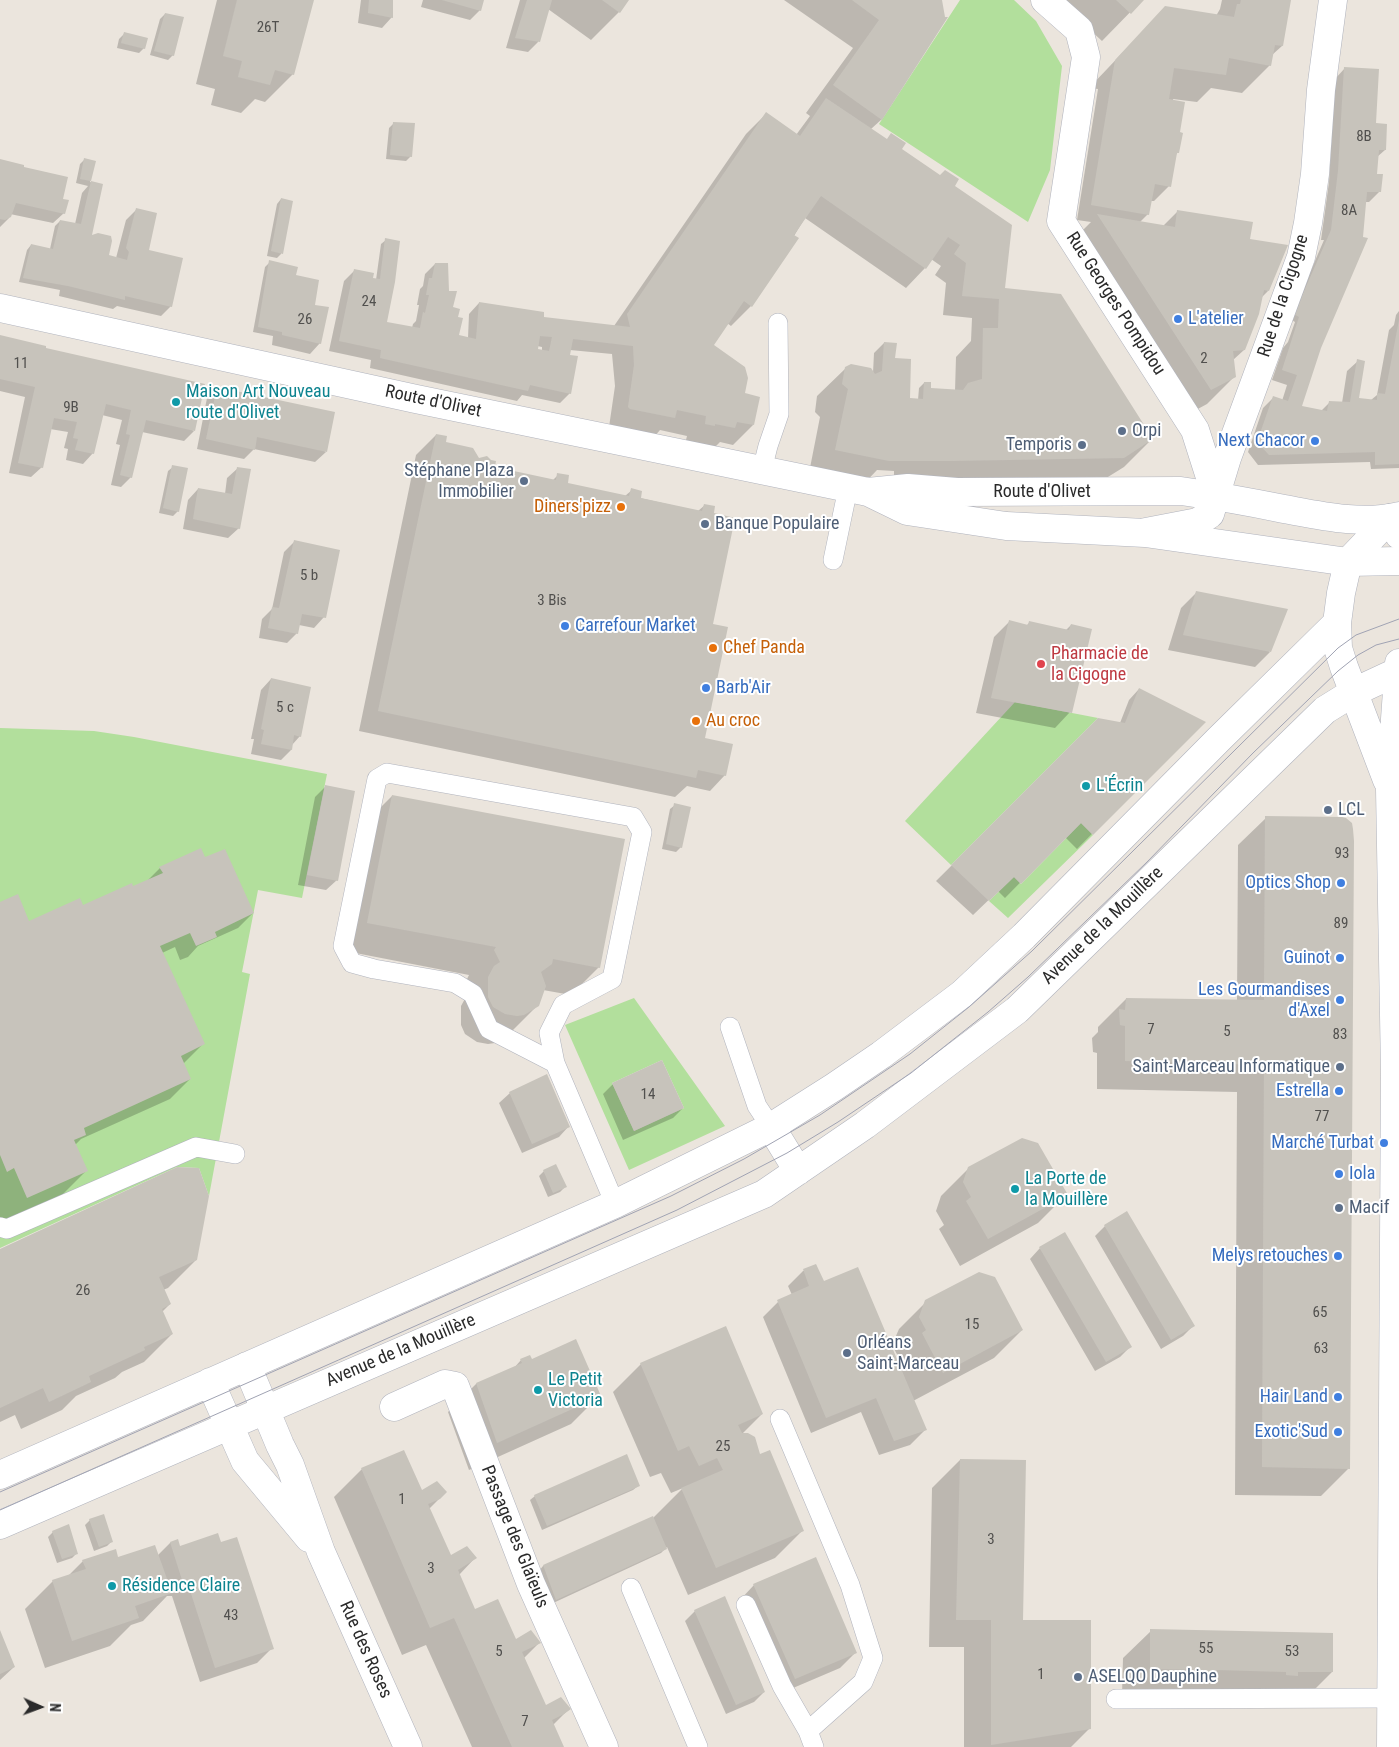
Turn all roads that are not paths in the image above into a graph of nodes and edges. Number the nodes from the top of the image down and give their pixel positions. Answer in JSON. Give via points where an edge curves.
{"nodes":[{"id":1,"x":1045,"y":0,"type":"edge"},
{"id":2,"x":1333,"y":0,"type":"edge"},
{"id":3,"x":0,"y":308,"type":"edge"},
{"id":4,"x":778,"y":323,"type":"dead end"},
{"id":5,"x":762,"y":470,"type":"junction"},
{"id":6,"x":858,"y":490,"type":"junction"},
{"id":7,"x":1216,"y":496,"type":"junction"},
{"id":8,"x":1396,"y":523,"type":"edge"},
{"id":9,"x":1146,"y":533,"type":"junction"},
{"id":10,"x":833,"y":560,"type":"dead end"},
{"id":11,"x":1399,"y":561,"type":"edge"},
{"id":12,"x":1348,"y":562,"type":"junction"},
{"id":13,"x":1337,"y":623,"type":"junction"},
{"id":14,"x":1398,"y":667,"type":"edge"},
{"id":15,"x":1354,"y":692,"type":"junction"},
{"id":16,"x":1390,"y":789,"type":"junction"},
{"id":17,"x":730,"y":1027,"type":"dead end"},
{"id":18,"x":555,"y":1063,"type":"junction"},
{"id":19,"x":771,"y":1127,"type":"junction"},
{"id":20,"x":235,"y":1154,"type":"dead end"},
{"id":21,"x":798,"y":1171,"type":"junction"},
{"id":22,"x":615,"y":1204,"type":"junction"},
{"id":23,"x":0,"y":1227,"type":"edge"},
{"id":24,"x":247,"y":1366,"type":"junction"},
{"id":25,"x":203,"y":1385,"type":"junction"},
{"id":26,"x":394,"y":1407,"type":"dead end"},
{"id":27,"x":266,"y":1410,"type":"junction"},
{"id":28,"x":780,"y":1419,"type":"dead end"},
{"id":29,"x":221,"y":1430,"type":"junction"},
{"id":30,"x":1396,"y":1471,"type":"edge"},
{"id":31,"x":0,"y":1475,"type":"edge"},
{"id":32,"x":0,"y":1525,"type":"edge"},
{"id":33,"x":322,"y":1552,"type":"junction"},
{"id":34,"x":631,"y":1588,"type":"dead end"},
{"id":35,"x":746,"y":1605,"type":"dead end"},
{"id":36,"x":1392,"y":1698,"type":"junction"},
{"id":37,"x":1116,"y":1699,"type":"dead end"},
{"id":38,"x":811,"y":1739,"type":"edge"},
{"id":39,"x":408,"y":1747,"type":"edge"},
{"id":40,"x":604,"y":1747,"type":"edge"},
{"id":41,"x":698,"y":1747,"type":"edge"},
{"id":42,"x":1391,"y":1747,"type":"edge"}],
"edges":[{"from":1,"to":7,"type":"street","name":"Rue Georges Pompidou","via":[[1079,30],[1086,56],[1062,221],[1195,430]]},
{"from":2,"to":7,"type":"street","name":"Rue de la Cigogne","via":[[1321,90],[1315,174],[1301,257]]},
{"from":3,"to":5,"type":"street","name":"Route d'Olivet"},
{"from":4,"to":5,"type":"lane","via":[[778,414]]},
{"from":5,"to":6,"type":"street","name":"Route d'Olivet"},
{"from":6,"to":7,"type":"street","name":"Route d'Olivet","via":[[1181,491]]},
{"from":6,"to":9,"type":"street","name":"Route d'Olivet","via":[[907,511],[1006,526]]},
{"from":6,"to":10,"type":"lane"},
{"from":7,"to":8,"type":"street","name":"Route d'Olivet","via":[[1352,520]]},
{"from":7,"to":9,"type":"street","name":"Route d'Olivet","via":[[1210,514],[1198,522]]},
{"from":8,"to":12,"type":"street"},
{"from":9,"to":12,"type":"street","name":"Route d'Olivet"},
{"from":11,"to":12,"type":"street","name":"Route d'Olivet"},
{"from":12,"to":13,"type":"street"},
{"from":13,"to":15,"type":"street","via":[[1338,648]]},
{"from":13,"to":19,"type":"street","via":[[962,994],[881,1055]]},
{"from":14,"to":15,"type":"street","name":"Avenue de la Mouillère"},
{"from":14,"to":16,"type":"street"},
{"from":15,"to":16,"type":"street"},
{"from":15,"to":21,"type":"street","name":"Avenue de la Mouillère","via":[[1325,710],[1017,1010],[865,1125]]},
{"from":16,"to":30,"type":"street","via":[[1395,1071]]},
{"from":17,"to":19,"type":"lane","via":[[757,1106]]},
{"from":18,"to":18,"type":"lane","via":[[550,1033],[563,1005],[612,978],[642,832],[633,817],[387,772],[377,779],[343,946],[352,964],[455,983],[472,994],[489,1029]]},
{"from":18,"to":22,"type":"lane"},
{"from":19,"to":21,"type":"street"},
{"from":19,"to":22,"type":"street"},
{"from":20,"to":23,"type":"lane","via":[[196,1147],[7,1228]]},
{"from":21,"to":27,"type":"street","name":"Avenue de la Mouillère","via":[[764,1194],[737,1207]]},
{"from":22,"to":24,"type":"street"},
{"from":24,"to":25,"type":"street"},
{"from":24,"to":27,"type":"street","name":"Rue des Roses"},
{"from":25,"to":29,"type":"street","name":"Rue des Roses"},
{"from":25,"to":31,"type":"street"},
{"from":26,"to":40,"type":"street","name":"Passage des Glaïeuls","via":[[445,1384],[455,1386],[531,1584]]},
{"from":27,"to":29,"type":"street","name":"Avenue de la Mouillère"},
{"from":27,"to":33,"type":"street","name":"Rue des Roses"},
{"from":28,"to":38,"type":"lane","via":[[850,1585],[873,1658],[864,1682]]},
{"from":29,"to":32,"type":"street","name":"Avenue de la Mouillère"},
{"from":29,"to":33,"type":"street","name":"Rue des Roses"},
{"from":30,"to":36,"type":"street"},
{"from":33,"to":39,"type":"street","name":"Rue des Roses"},
{"from":34,"to":41,"type":"lane"},
{"from":35,"to":38,"type":"lane","via":[[782,1686]]},
{"from":36,"to":37,"type":"lane"},
{"from":36,"to":42,"type":"street"}]}
